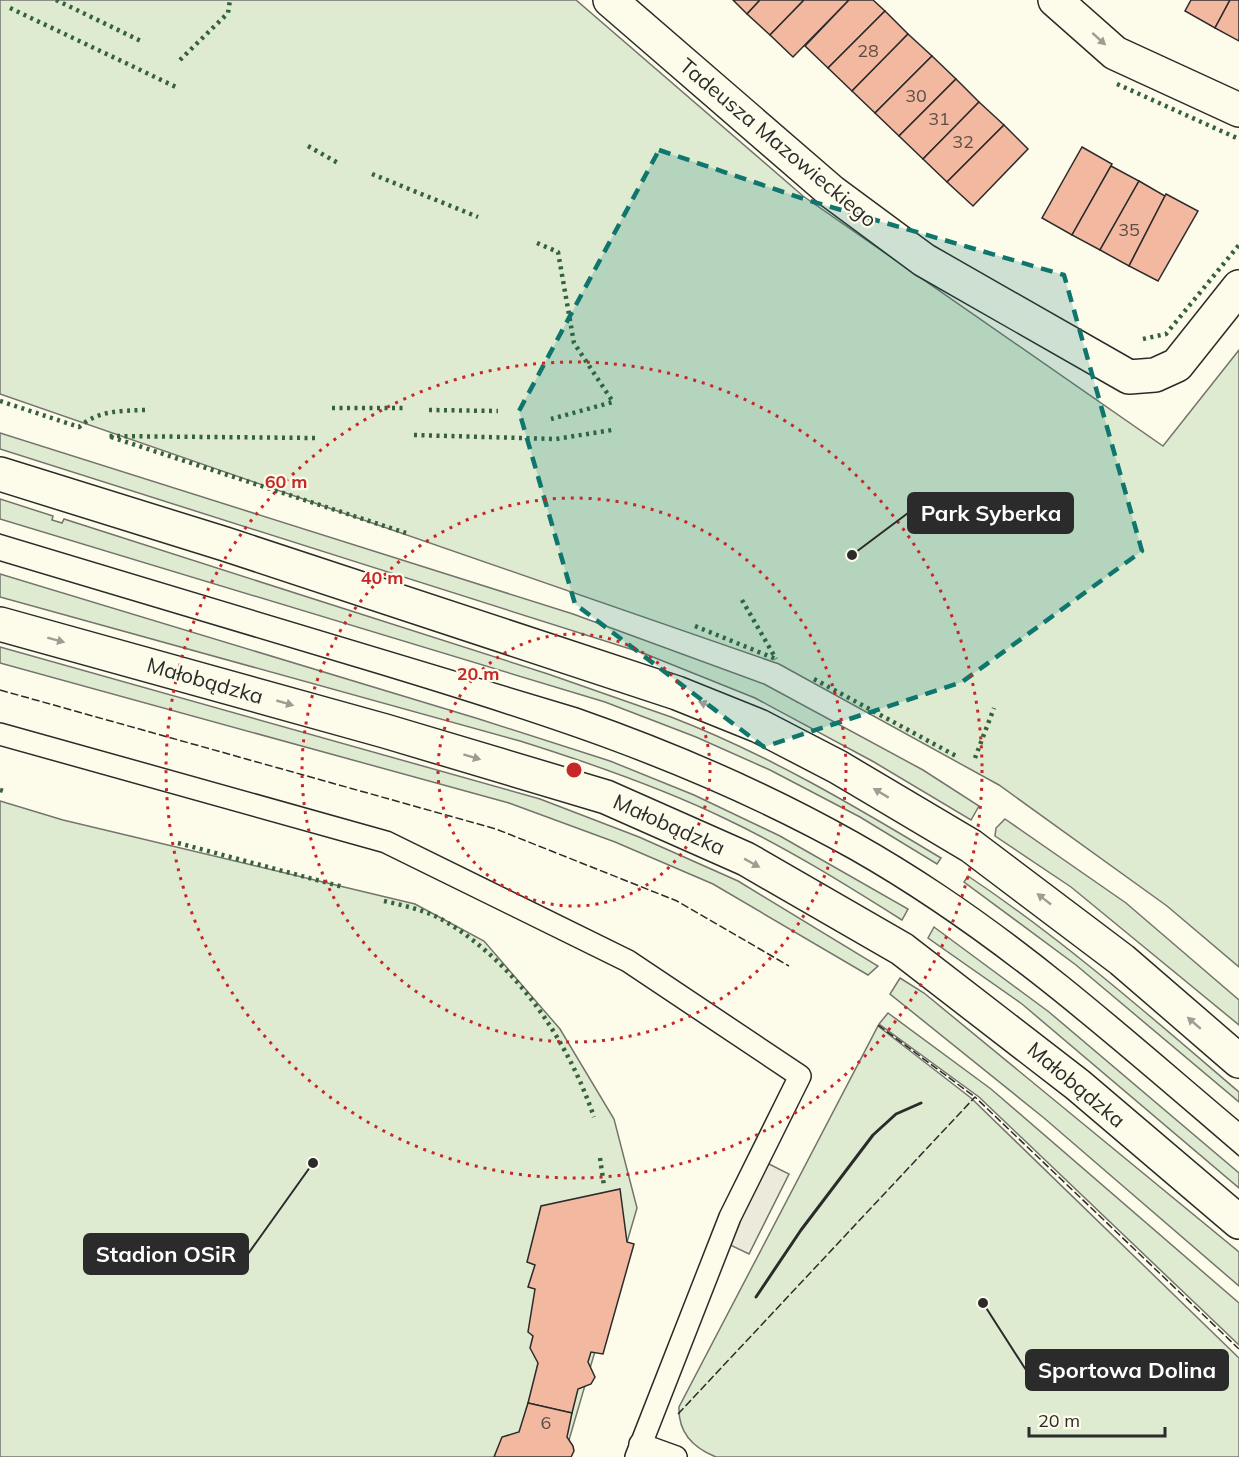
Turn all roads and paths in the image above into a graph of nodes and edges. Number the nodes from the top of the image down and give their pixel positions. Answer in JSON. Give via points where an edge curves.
{"nodes":[{"id":1,"x":609,"y":0,"type":"edge"},
{"id":2,"x":1055,"y":0,"type":"edge"},
{"id":3,"x":1239,"y":110,"type":"edge"},
{"id":4,"x":1239,"y":287,"type":"edge"},
{"id":5,"x":0,"y":474,"type":"edge"},
{"id":6,"x":0,"y":624,"type":"edge"},
{"id":7,"x":0,"y":734,"type":"edge"},
{"id":8,"x":1239,"y":1061,"type":"edge"},
{"id":9,"x":1239,"y":1222,"type":"edge"},
{"id":10,"x":638,"y":1451,"type":"edge"},
{"id":11,"x":676,"y":1457,"type":"edge"}],
"edges":[{"from":1,"to":4,"type":"street","name":"Tadeusza Mazowieckiego","via":[[832,192],[924,260],[1129,377],[1155,375],[1177,365]]},
{"from":2,"to":3,"type":"street","one_way":true,"via":[[1115,53]]},
{"from":8,"to":5,"type":"street","one_way":true,"via":[[1122,960],[971,846],[838,767],[759,726],[654,686]]},
{"from":6,"to":9,"type":"street","name":"Małobądzka","one_way":true,"via":[[373,727],[606,797],[747,859],[902,949],[1069,1078]]},
{"from":7,"to":10,"type":"lane","via":[[386,842],[628,961],[800,1076],[730,1217]]},
{"from":10,"to":11,"type":"lane"}]}
